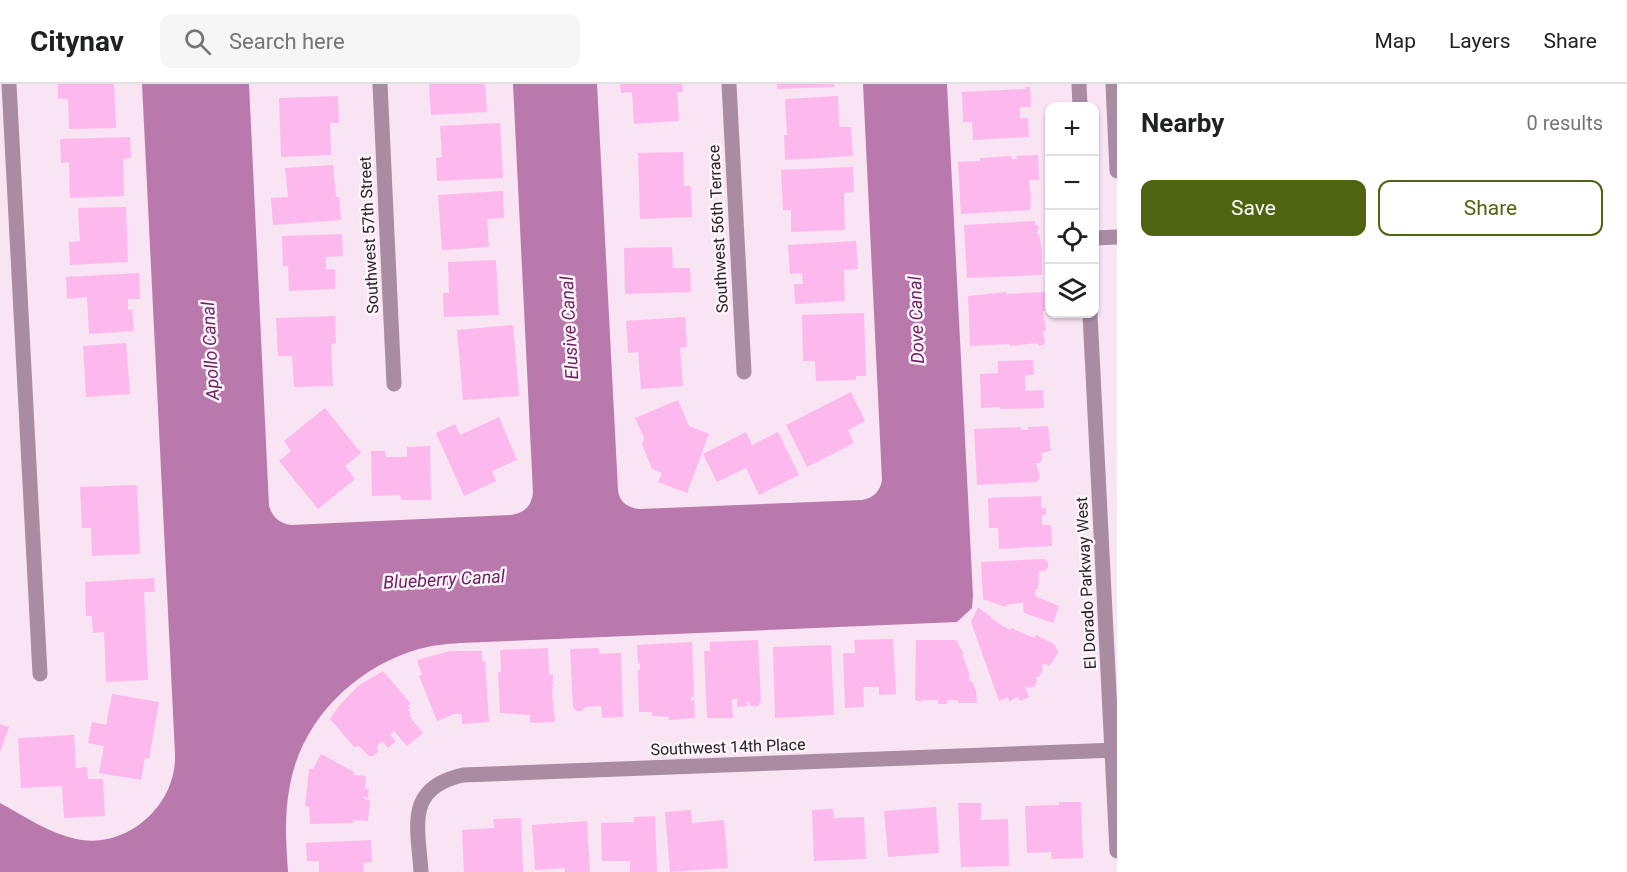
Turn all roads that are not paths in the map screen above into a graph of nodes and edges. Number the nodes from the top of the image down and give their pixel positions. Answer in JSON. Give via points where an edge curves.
{"nodes":[{"id":1,"x":9,"y":84,"type":"edge"},
{"id":2,"x":380,"y":84,"type":"edge"},
{"id":3,"x":729,"y":84,"type":"edge"},
{"id":4,"x":1079,"y":84,"type":"edge"},
{"id":5,"x":1113,"y":84,"type":"edge"},
{"id":6,"x":1080,"y":102,"type":"edge"},
{"id":7,"x":1117,"y":171,"type":"edge"},
{"id":8,"x":1117,"y":237,"type":"edge"},
{"id":9,"x":1099,"y":238,"type":"edge"},
{"id":10,"x":1090,"y":318,"type":"edge"},
{"id":11,"x":744,"y":372,"type":"dead end"},
{"id":12,"x":394,"y":384,"type":"dead end"},
{"id":13,"x":40,"y":674,"type":"dead end"},
{"id":14,"x":1114,"y":750,"type":"edge"},
{"id":15,"x":1117,"y":851,"type":"edge"},
{"id":16,"x":421,"y":872,"type":"edge"}],
"edges":[{"from":1,"to":13,"type":"street"},
{"from":2,"to":12,"type":"street","name":"Southwest 57th Street"},
{"from":3,"to":11,"type":"street","name":"Southwest 56th Terrace"},
{"from":4,"to":6,"type":"street"},
{"from":5,"to":7,"type":"street"},
{"from":8,"to":9,"type":"street"},
{"from":10,"to":14,"type":"street","name":"El Dorado Parkway West"},
{"from":14,"to":15,"type":"street","name":"El Dorado Parkway West"},
{"from":14,"to":16,"type":"street","name":"Southwest 14th Place","via":[[463,775],[434,786],[420,804]]}]}
